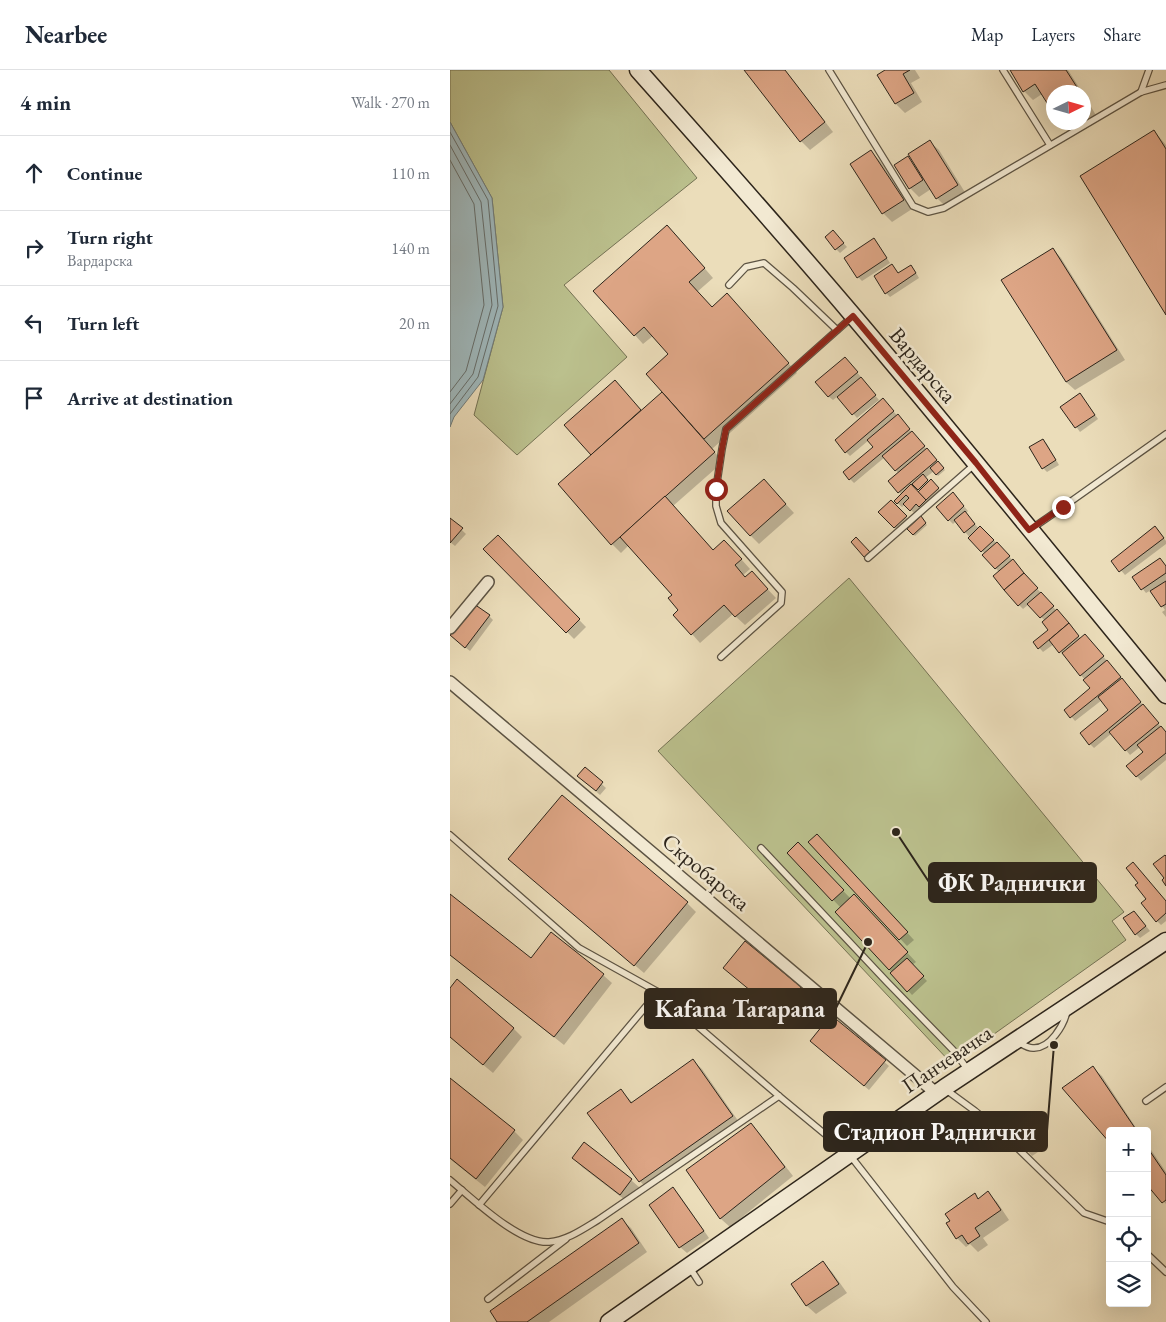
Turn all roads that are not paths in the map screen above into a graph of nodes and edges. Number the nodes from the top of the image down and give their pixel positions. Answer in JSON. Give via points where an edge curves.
{"nodes":[{"id":1,"x":638,"y":70,"type":"edge"},
{"id":2,"x":829,"y":70,"type":"edge"},
{"id":3,"x":1003,"y":70,"type":"edge"},
{"id":4,"x":1149,"y":70,"type":"edge"},
{"id":5,"x":1166,"y":85,"type":"edge"},
{"id":6,"x":1141,"y":92,"type":"junction"},
{"id":7,"x":1050,"y":146,"type":"junction"},
{"id":8,"x":729,"y":285,"type":"dead end"},
{"id":9,"x":853,"y":316,"type":"junction"},
{"id":10,"x":837,"y":330,"type":"junction"},
{"id":11,"x":1166,"y":434,"type":"edge"},
{"id":12,"x":976,"y":463,"type":"junction"},
{"id":13,"x":1029,"y":530,"type":"junction"},
{"id":14,"x":868,"y":558,"type":"dead end"},
{"id":15,"x":488,"y":582,"type":"dead end"},
{"id":16,"x":450,"y":628,"type":"edge"},
{"id":17,"x":721,"y":657,"type":"dead end"},
{"id":18,"x":450,"y":682,"type":"edge"},
{"id":19,"x":1164,"y":688,"type":"edge"},
{"id":20,"x":450,"y":835,"type":"edge"},
{"id":21,"x":761,"y":848,"type":"dead end"},
{"id":22,"x":1165,"y":944,"type":"edge"},
{"id":23,"x":658,"y":992,"type":"junction"},
{"id":24,"x":969,"y":1072,"type":"junction"},
{"id":25,"x":1166,"y":1087,"type":"edge"},
{"id":26,"x":940,"y":1091,"type":"junction"},
{"id":27,"x":778,"y":1096,"type":"junction"},
{"id":28,"x":1146,"y":1101,"type":"dead end"},
{"id":29,"x":849,"y":1154,"type":"junction"},
{"id":30,"x":450,"y":1180,"type":"edge"},
{"id":31,"x":462,"y":1190,"type":"junction"},
{"id":32,"x":450,"y":1204,"type":"edge"},
{"id":33,"x":479,"y":1205,"type":"junction"},
{"id":34,"x":1106,"y":1221,"type":"edge"},
{"id":35,"x":568,"y":1238,"type":"junction"},
{"id":36,"x":1151,"y":1258,"type":"edge"},
{"id":37,"x":689,"y":1266,"type":"junction"},
{"id":38,"x":1166,"y":1272,"type":"edge"},
{"id":39,"x":700,"y":1282,"type":"dead end"},
{"id":40,"x":488,"y":1299,"type":"dead end"},
{"id":41,"x":609,"y":1322,"type":"edge"},
{"id":42,"x":986,"y":1322,"type":"edge"}],
"edges":[{"from":1,"to":9,"type":"street","name":"Вардарска"},
{"from":2,"to":7,"type":"lane","via":[[913,206],[928,212],[944,208]]},
{"from":3,"to":7,"type":"lane"},
{"from":4,"to":6,"type":"lane"},
{"from":5,"to":6,"type":"lane"},
{"from":6,"to":7,"type":"lane"},
{"from":8,"to":10,"type":"lane","via":[[746,267],[764,263]]},
{"from":9,"to":10,"type":"lane"},
{"from":9,"to":12,"type":"street","name":"Вардарска"},
{"from":10,"to":17,"type":"lane","via":[[726,429],[716,489],[721,523],[782,592],[782,597],[781,603]]},
{"from":11,"to":13,"type":"lane"},
{"from":12,"to":13,"type":"street","name":"Вардарска"},
{"from":12,"to":14,"type":"lane"},
{"from":13,"to":19,"type":"street","name":"Вардарска"},
{"from":15,"to":16,"type":"street"},
{"from":18,"to":26,"type":"street","name":"Скробарска"},
{"from":20,"to":23,"type":"lane","via":[[579,948]]},
{"from":21,"to":24,"type":"lane","via":[[954,1051]]},
{"from":22,"to":24,"type":"street","name":"Панчевачка"},
{"from":23,"to":27,"type":"lane"},
{"from":23,"to":33,"type":"lane"},
{"from":24,"to":26,"type":"street","name":"Панчевачка"},
{"from":25,"to":28,"type":"lane"},
{"from":26,"to":29,"type":"street","name":"Панчевачка"},
{"from":26,"to":34,"type":"lane","via":[[975,1111],[1001,1132],[1084,1213]]},
{"from":27,"to":29,"type":"lane"},
{"from":27,"to":35,"type":"lane"},
{"from":29,"to":37,"type":"street","name":"Панчевачка"},
{"from":29,"to":42,"type":"lane","via":[[953,1287]]},
{"from":30,"to":31,"type":"lane"},
{"from":31,"to":32,"type":"lane"},
{"from":31,"to":33,"type":"lane"},
{"from":33,"to":35,"type":"lane","via":[[532,1240],[548,1242]]},
{"from":35,"to":40,"type":"lane"},
{"from":36,"to":38,"type":"lane"},
{"from":37,"to":39,"type":"lane"},
{"from":37,"to":41,"type":"street","name":"Панчевачка"}]}
